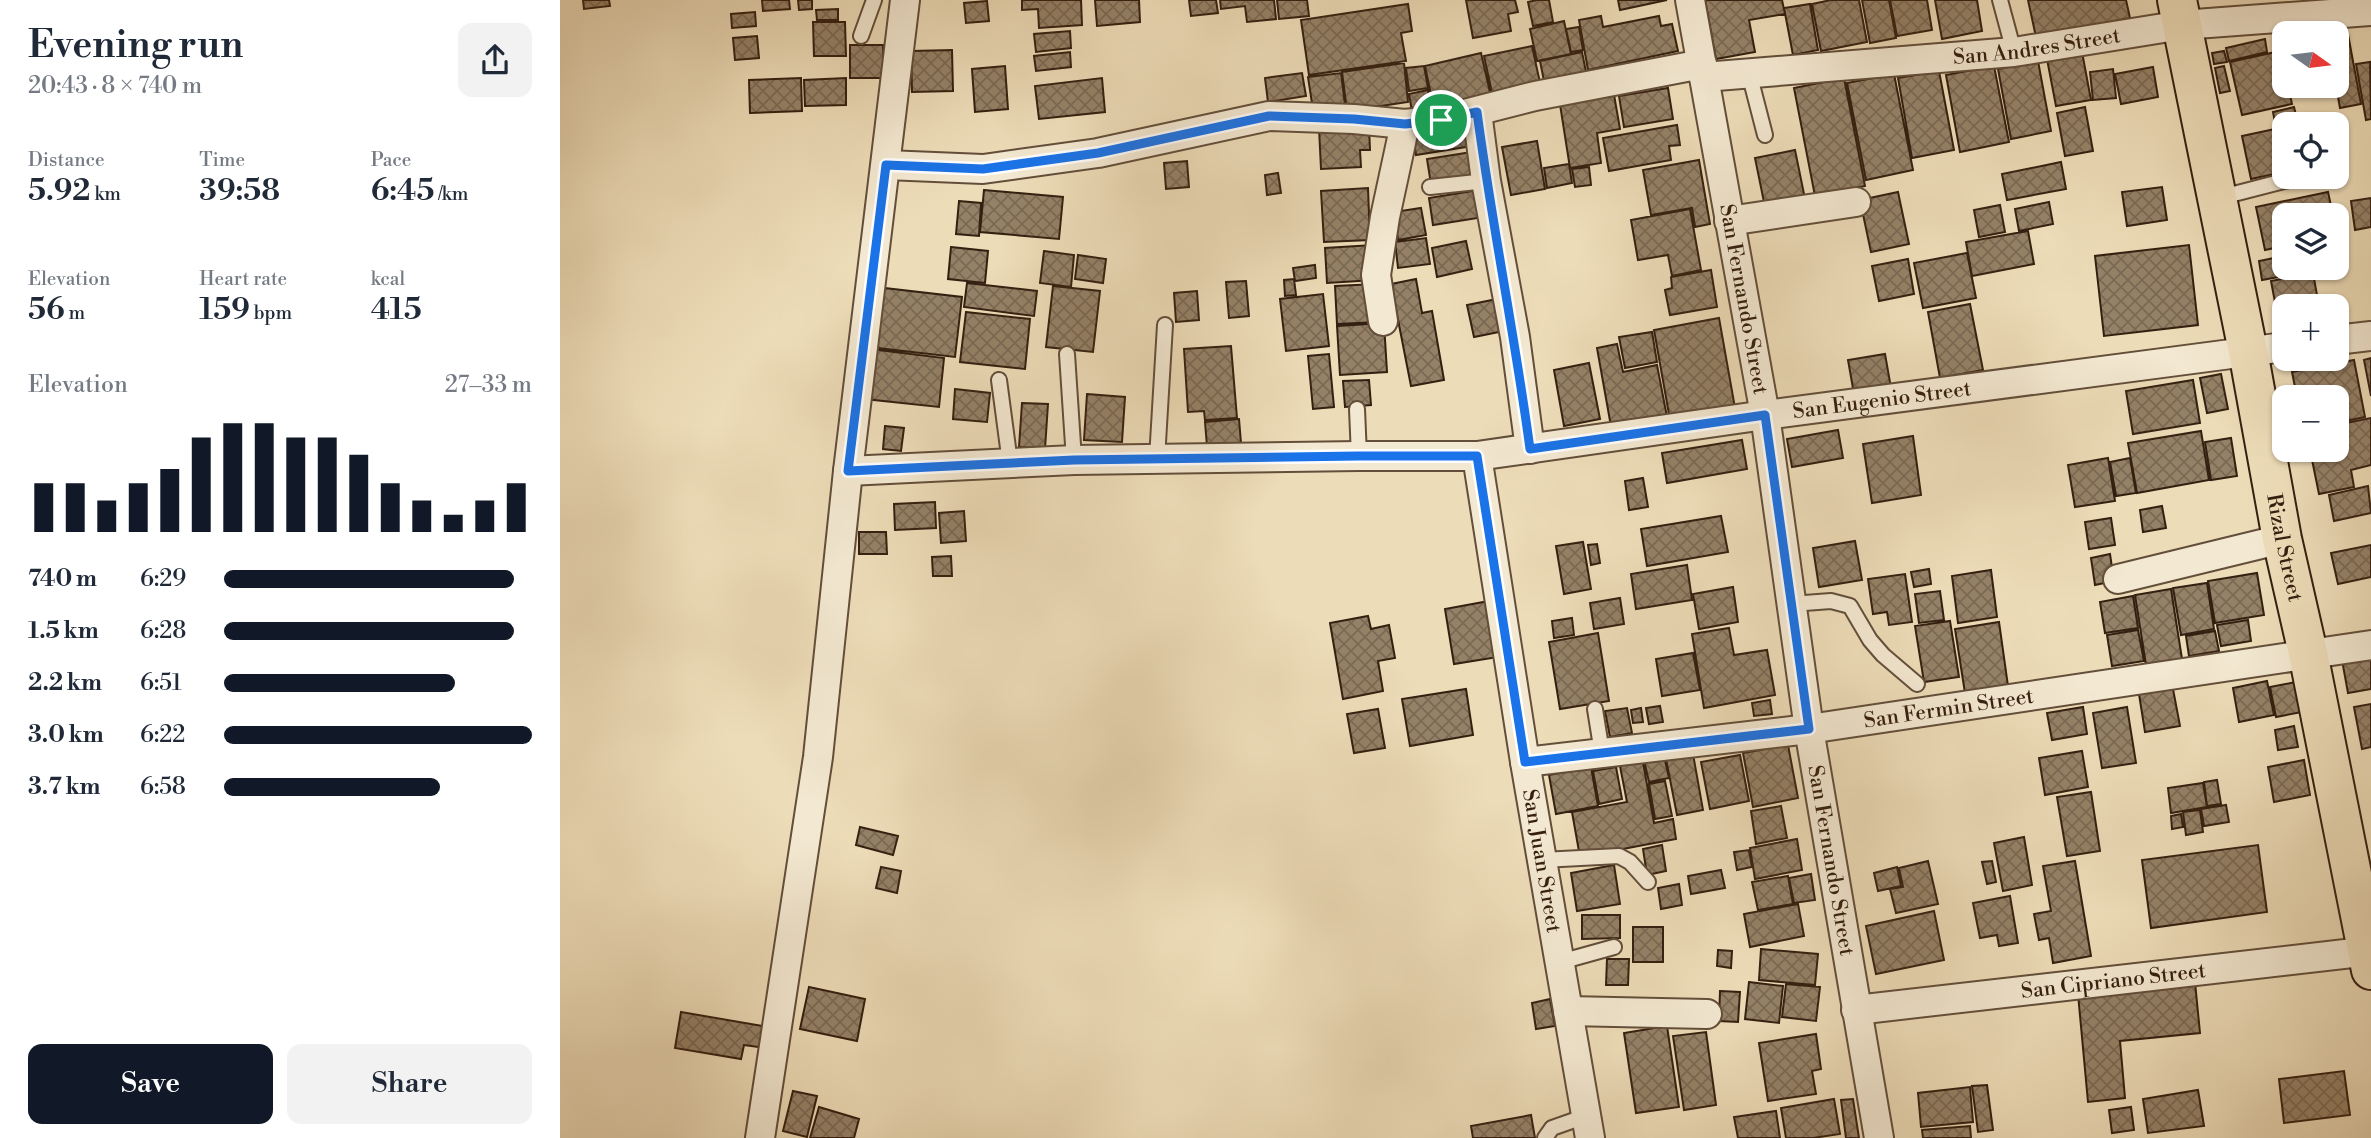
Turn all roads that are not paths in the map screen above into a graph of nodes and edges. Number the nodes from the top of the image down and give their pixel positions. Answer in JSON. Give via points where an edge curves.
{"nodes":[{"id":1,"x":874,"y":0,"type":"edge"},
{"id":2,"x":905,"y":0,"type":"edge"},
{"id":3,"x":1690,"y":0,"type":"edge"},
{"id":4,"x":2000,"y":0,"type":"edge"},
{"id":5,"x":2371,"y":11,"type":"edge"},
{"id":6,"x":2179,"y":13,"type":"edge"},
{"id":7,"x":861,"y":36,"type":"dead end"},
{"id":8,"x":2014,"y":52,"type":"junction"},
{"id":9,"x":1703,"y":70,"type":"junction"},
{"id":10,"x":1749,"y":73,"type":"junction"},
{"id":11,"x":1477,"y":112,"type":"junction"},
{"id":12,"x":1405,"y":124,"type":"junction"},
{"id":13,"x":1765,"y":135,"type":"dead end"},
{"id":14,"x":886,"y":165,"type":"junction"},
{"id":15,"x":1486,"y":181,"type":"junction"},
{"id":16,"x":2272,"y":184,"type":"edge"},
{"id":17,"x":1430,"y":187,"type":"dead end"},
{"id":18,"x":2217,"y":198,"type":"junction"},
{"id":19,"x":1856,"y":202,"type":"dead end"},
{"id":20,"x":1730,"y":221,"type":"junction"},
{"id":21,"x":1383,"y":321,"type":"dead end"},
{"id":22,"x":1165,"y":325,"type":"dead end"},
{"id":23,"x":2371,"y":336,"type":"edge"},
{"id":24,"x":2349,"y":339,"type":"edge"},
{"id":25,"x":2266,"y":349,"type":"edge"},
{"id":26,"x":1067,"y":354,"type":"dead end"},
{"id":27,"x":999,"y":380,"type":"dead end"},
{"id":28,"x":1357,"y":409,"type":"dead end"},
{"id":29,"x":1765,"y":415,"type":"junction"},
{"id":30,"x":1530,"y":449,"type":"junction"},
{"id":31,"x":1359,"y":456,"type":"junction"},
{"id":32,"x":1477,"y":456,"type":"junction"},
{"id":33,"x":1157,"y":459,"type":"junction"},
{"id":34,"x":1074,"y":460,"type":"junction"},
{"id":35,"x":1010,"y":463,"type":"junction"},
{"id":36,"x":848,"y":471,"type":"junction"},
{"id":37,"x":2282,"y":539,"type":"junction"},
{"id":38,"x":2118,"y":579,"type":"dead end"},
{"id":39,"x":1791,"y":604,"type":"junction"},
{"id":40,"x":2371,"y":645,"type":"edge"},
{"id":41,"x":2308,"y":653,"type":"junction"},
{"id":42,"x":1917,"y":684,"type":"dead end"},
{"id":43,"x":1595,"y":709,"type":"dead end"},
{"id":44,"x":1809,"y":729,"type":"junction"},
{"id":45,"x":1602,"y":753,"type":"junction"},
{"id":46,"x":1525,"y":762,"type":"junction"},
{"id":47,"x":1542,"y":860,"type":"junction"},
{"id":48,"x":1648,"y":882,"type":"dead end"},
{"id":49,"x":1614,"y":947,"type":"dead end"},
{"id":50,"x":2370,"y":958,"type":"edge"},
{"id":51,"x":1560,"y":962,"type":"junction"},
{"id":52,"x":1856,"y":1010,"type":"junction"},
{"id":53,"x":1568,"y":1011,"type":"junction"},
{"id":54,"x":1707,"y":1014,"type":"dead end"},
{"id":55,"x":1588,"y":1127,"type":"edge"},
{"id":56,"x":760,"y":1138,"type":"edge"},
{"id":57,"x":1545,"y":1138,"type":"edge"},
{"id":58,"x":1879,"y":1138,"type":"edge"}],
"edges":[{"from":1,"to":7,"type":"lane"},
{"from":2,"to":14,"type":"street"},
{"from":3,"to":9,"type":"street","name":"San Fernando Street"},
{"from":4,"to":8,"type":"lane"},
{"from":5,"to":6,"type":"street","name":"San Andres Street"},
{"from":6,"to":8,"type":"street","name":"San Andres Street"},
{"from":6,"to":18,"type":"main road","name":"Rizal Street"},
{"from":8,"to":10,"type":"street","name":"San Andres Street"},
{"from":9,"to":10,"type":"street","name":"San Andres Street"},
{"from":9,"to":11,"type":"street","name":"San Andres Street","via":[[1535,96]]},
{"from":9,"to":20,"type":"street","name":"San Fernando Street"},
{"from":10,"to":13,"type":"lane"},
{"from":11,"to":12,"type":"street","name":"San Andres Street"},
{"from":11,"to":15,"type":"street"},
{"from":12,"to":14,"type":"street","name":"San Andres Street","via":[[1269,116],[1098,153],[983,169]]},
{"from":12,"to":21,"type":"street","via":[[1376,275]]},
{"from":14,"to":36,"type":"street"},
{"from":15,"to":17,"type":"lane"},
{"from":15,"to":30,"type":"street"},
{"from":16,"to":18,"type":"lane"},
{"from":18,"to":25,"type":"main road","name":"Rizal Street"},
{"from":19,"to":20,"type":"street"},
{"from":20,"to":29,"type":"street","name":"San Fernando Street"},
{"from":22,"to":33,"type":"lane"},
{"from":23,"to":24,"type":"street"},
{"from":25,"to":29,"type":"street","name":"San Eugenio Street"},
{"from":25,"to":37,"type":"main road","name":"Rizal Street"},
{"from":26,"to":34,"type":"lane"},
{"from":27,"to":35,"type":"lane"},
{"from":28,"to":31,"type":"lane"},
{"from":29,"to":30,"type":"street","name":"San Eugenio Street"},
{"from":29,"to":39,"type":"street","name":"San Fernando Street"},
{"from":30,"to":32,"type":"street","name":"San Eugenio Street"},
{"from":31,"to":32,"type":"street","name":"San Eugenio Street"},
{"from":31,"to":33,"type":"street","name":"San Eugenio Street"},
{"from":32,"to":46,"type":"street","name":"San Juan Street"},
{"from":33,"to":34,"type":"street","name":"San Eugenio Street"},
{"from":34,"to":35,"type":"street","name":"San Eugenio Street"},
{"from":35,"to":36,"type":"street","name":"San Eugenio Street"},
{"from":36,"to":56,"type":"street","via":[[818,757]]},
{"from":37,"to":38,"type":"street"},
{"from":37,"to":41,"type":"main road","name":"Rizal Street"},
{"from":39,"to":42,"type":"lane","via":[[1831,601],[1850,606],[1882,655]]},
{"from":39,"to":44,"type":"street","name":"San Fernando Street"},
{"from":40,"to":41,"type":"street","name":"San Fermin Street"},
{"from":41,"to":44,"type":"street","name":"San Fermin Street"},
{"from":41,"to":50,"type":"main road","name":"Rizal Street","via":[[2355,856]]},
{"from":43,"to":45,"type":"lane"},
{"from":44,"to":45,"type":"street","name":"San Fermin Street"},
{"from":44,"to":52,"type":"street","name":"San Fernando Street"},
{"from":45,"to":46,"type":"street","name":"San Fermin Street"},
{"from":46,"to":47,"type":"street","name":"San Juan Street"},
{"from":47,"to":48,"type":"lane","via":[[1619,856]]},
{"from":47,"to":51,"type":"street","name":"San Juan Street"},
{"from":49,"to":51,"type":"lane"},
{"from":50,"to":52,"type":"street","name":"San Cipriano Street"},
{"from":51,"to":53,"type":"street","name":"San Juan Street"},
{"from":52,"to":58,"type":"street","name":"San Fernando Street"},
{"from":53,"to":54,"type":"street"},
{"from":53,"to":55,"type":"street","name":"San Juan Street"},
{"from":55,"to":57,"type":"lane","via":[[1552,1128]]}]}
